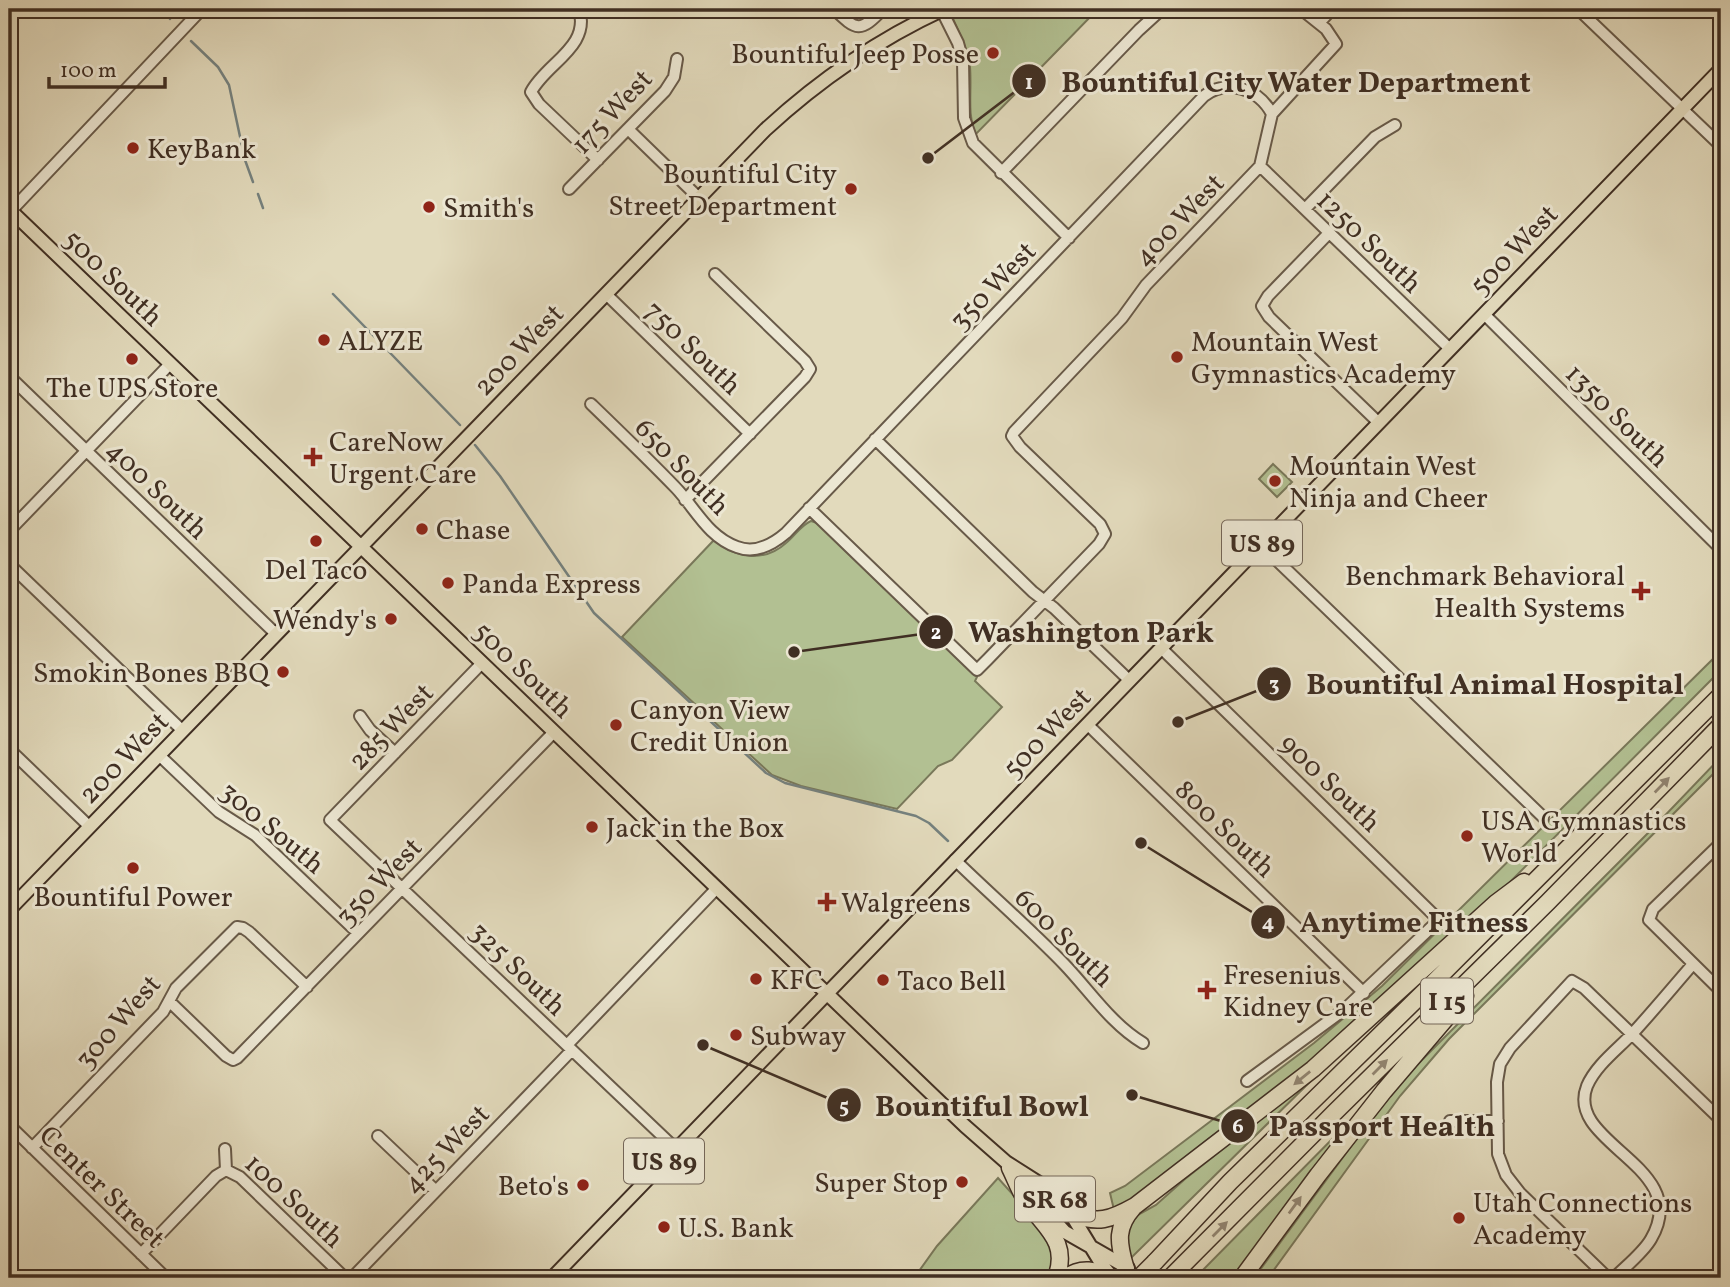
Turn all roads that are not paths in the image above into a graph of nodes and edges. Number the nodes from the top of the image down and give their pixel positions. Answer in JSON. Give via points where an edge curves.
{"nodes":[{"id":1,"x":202,"y":9,"type":"edge"},
{"id":2,"x":579,"y":9,"type":"edge"},
{"id":3,"x":834,"y":9,"type":"edge"},
{"id":4,"x":883,"y":9,"type":"edge"},
{"id":5,"x":942,"y":9,"type":"edge"},
{"id":6,"x":1162,"y":9,"type":"edge"},
{"id":7,"x":1301,"y":9,"type":"edge"},
{"id":8,"x":1332,"y":9,"type":"edge"},
{"id":9,"x":1578,"y":9,"type":"edge"},
{"id":10,"x":1319,"y":23,"type":"junction"},
{"id":11,"x":677,"y":59,"type":"dead end"},
{"id":12,"x":1721,"y":69,"type":"edge"},
{"id":13,"x":1682,"y":109,"type":"junction"},
{"id":14,"x":1272,"y":114,"type":"junction"},
{"id":15,"x":1395,"y":125,"type":"dead end"},
{"id":16,"x":628,"y":129,"type":"junction"},
{"id":17,"x":1721,"y":146,"type":"edge"},
{"id":18,"x":598,"y":160,"type":"junction"},
{"id":19,"x":1260,"y":166,"type":"junction"},
{"id":20,"x":1001,"y":173,"type":"junction"},
{"id":21,"x":569,"y":190,"type":"dead end"},
{"id":22,"x":699,"y":198,"type":"junction"},
{"id":23,"x":1305,"y":209,"type":"junction"},
{"id":24,"x":9,"y":211,"type":"edge"},
{"id":25,"x":1329,"y":233,"type":"junction"},
{"id":26,"x":1069,"y":238,"type":"junction"},
{"id":27,"x":715,"y":274,"type":"dead end"},
{"id":28,"x":606,"y":294,"type":"junction"},
{"id":29,"x":1484,"y":314,"type":"junction"},
{"id":30,"x":1450,"y":349,"type":"junction"},
{"id":31,"x":170,"y":364,"type":"junction"},
{"id":32,"x":9,"y":376,"type":"edge"},
{"id":33,"x":592,"y":404,"type":"dead end"},
{"id":34,"x":1379,"y":423,"type":"junction"},
{"id":35,"x":750,"y":434,"type":"junction"},
{"id":36,"x":875,"y":439,"type":"junction"},
{"id":37,"x":86,"y":451,"type":"junction"},
{"id":38,"x":685,"y":500,"type":"junction"},
{"id":39,"x":809,"y":508,"type":"junction"},
{"id":40,"x":9,"y":531,"type":"edge"},
{"id":41,"x":1261,"y":545,"type":"junction"},
{"id":42,"x":361,"y":547,"type":"junction"},
{"id":43,"x":1721,"y":549,"type":"edge"},
{"id":44,"x":748,"y":550,"type":"joint"},
{"id":45,"x":9,"y":564,"type":"edge"},
{"id":46,"x":1044,"y":601,"type":"junction"},
{"id":47,"x":276,"y":635,"type":"junction"},
{"id":48,"x":1161,"y":648,"type":"junction"},
{"id":49,"x":482,"y":663,"type":"junction"},
{"id":50,"x":1129,"y":680,"type":"junction"},
{"id":51,"x":1721,"y":695,"type":"edge"},
{"id":52,"x":360,"y":716,"type":"dead end"},
{"id":53,"x":1087,"y":724,"type":"junction"},
{"id":54,"x":1721,"y":725,"type":"edge"},
{"id":55,"x":183,"y":731,"type":"junction"},
{"id":56,"x":554,"y":732,"type":"junction"},
{"id":57,"x":9,"y":750,"type":"edge"},
{"id":58,"x":395,"y":753,"type":"junction"},
{"id":59,"x":159,"y":755,"type":"junction"},
{"id":60,"x":1543,"y":817,"type":"dead end"},
{"id":61,"x":330,"y":820,"type":"joint"},
{"id":62,"x":90,"y":827,"type":"junction"},
{"id":63,"x":1576,"y":842,"type":"junction"},
{"id":64,"x":1721,"y":843,"type":"edge"},
{"id":65,"x":956,"y":860,"type":"junction"},
{"id":66,"x":402,"y":888,"type":"junction"},
{"id":67,"x":717,"y":888,"type":"junction"},
{"id":68,"x":1548,"y":902,"type":"junction"},
{"id":69,"x":9,"y":910,"type":"edge"},
{"id":70,"x":358,"y":933,"type":"junction"},
{"id":71,"x":1693,"y":964,"type":"junction"},
{"id":72,"x":307,"y":987,"type":"junction"},
{"id":73,"x":1721,"y":990,"type":"edge"},
{"id":74,"x":826,"y":993,"type":"junction"},
{"id":75,"x":1364,"y":993,"type":"junction"},
{"id":76,"x":169,"y":1001,"type":"junction"},
{"id":77,"x":1632,"y":1034,"type":"junction"},
{"id":78,"x":1143,"y":1043,"type":"dead end"},
{"id":79,"x":569,"y":1047,"type":"junction"},
{"id":80,"x":1247,"y":1081,"type":"dead end"},
{"id":81,"x":1721,"y":1120,"type":"edge"},
{"id":82,"x":1450,"y":1121,"type":"dead end"},
{"id":83,"x":1498,"y":1121,"type":"junction"},
{"id":84,"x":9,"y":1125,"type":"edge"},
{"id":85,"x":378,"y":1136,"type":"dead end"},
{"id":86,"x":32,"y":1148,"type":"junction"},
{"id":87,"x":225,"y":1149,"type":"dead end"},
{"id":88,"x":676,"y":1149,"type":"junction"},
{"id":89,"x":1008,"y":1165,"type":"junction"},
{"id":90,"x":226,"y":1170,"type":"junction"},
{"id":91,"x":436,"y":1191,"type":"junction"},
{"id":92,"x":1135,"y":1206,"type":"junction"},
{"id":93,"x":1071,"y":1214,"type":"junction"},
{"id":94,"x":1092,"y":1248,"type":"junction"},
{"id":95,"x":141,"y":1254,"type":"junction"},
{"id":96,"x":1125,"y":1265,"type":"junction"},
{"id":97,"x":166,"y":1278,"type":"edge"},
{"id":98,"x":345,"y":1278,"type":"edge"},
{"id":99,"x":352,"y":1278,"type":"edge"},
{"id":100,"x":552,"y":1278,"type":"edge"},
{"id":101,"x":1056,"y":1278,"type":"edge"},
{"id":102,"x":1065,"y":1278,"type":"edge"},
{"id":103,"x":1113,"y":1278,"type":"edge"},
{"id":104,"x":1139,"y":1278,"type":"edge"},
{"id":105,"x":1171,"y":1278,"type":"edge"},
{"id":106,"x":1244,"y":1278,"type":"edge"},
{"id":107,"x":1608,"y":1278,"type":"edge"},
{"id":108,"x":1614,"y":1278,"type":"edge"}],
"edges":[{"from":1,"to":24,"type":"street"},
{"from":2,"to":18,"type":"street","via":[[581,31],[574,44],[531,92]]},
{"from":3,"to":4,"type":"street","via":[[858,27]]},
{"from":5,"to":20,"type":"street","via":[[963,61],[965,127],[978,150]]},
{"from":5,"to":22,"type":"main road","name":"200 West","via":[[888,36],[817,84]]},
{"from":6,"to":20,"type":"street"},
{"from":7,"to":10,"type":"street"},
{"from":8,"to":10,"type":"street"},
{"from":9,"to":13,"type":"street"},
{"from":10,"to":14,"type":"street","name":"400 West","via":[[1336,44]]},
{"from":11,"to":16,"type":"street","name":"175 West","via":[[670,85]]},
{"from":12,"to":13,"type":"main road","name":"500 West","number":"US 89"},
{"from":13,"to":17,"type":"street"},
{"from":13,"to":29,"type":"main road","name":"500 West","number":"US 89"},
{"from":14,"to":19,"type":"street","name":"400 West"},
{"from":14,"to":26,"type":"street","name":"350 West","via":[[1260,97],[1243,89],[1226,87],[1209,93]]},
{"from":15,"to":23,"type":"street","via":[[1375,137]]},
{"from":16,"to":18,"type":"street","name":"175 West"},
{"from":16,"to":22,"type":"street"},
{"from":18,"to":21,"type":"street","name":"175 West"},
{"from":19,"to":23,"type":"street","name":"1250 South"},
{"from":19,"to":46,"type":"street","name":"400 West","via":[[1012,436],[1105,534]]},
{"from":20,"to":26,"type":"street"},
{"from":22,"to":28,"type":"main road","name":"200 West"},
{"from":23,"to":25,"type":"street","name":"1250 South"},
{"from":24,"to":31,"type":"main road","name":"500 South"},
{"from":25,"to":30,"type":"street","name":"1250 South"},
{"from":25,"to":34,"type":"street","via":[[1262,306]]},
{"from":26,"to":36,"type":"street","name":"350 West"},
{"from":27,"to":35,"type":"street","via":[[810,369]]},
{"from":28,"to":35,"type":"street","name":"750 South"},
{"from":28,"to":42,"type":"main road","name":"200 West"},
{"from":29,"to":30,"type":"main road","name":"500 West","number":"US 89"},
{"from":29,"to":43,"type":"street","name":"1350 South"},
{"from":30,"to":34,"type":"main road","name":"500 West","number":"US 89"},
{"from":31,"to":37,"type":"street"},
{"from":31,"to":42,"type":"main road","name":"500 South"},
{"from":32,"to":37,"type":"street","name":"400 South"},
{"from":33,"to":38,"type":"street","name":"650 South"},
{"from":34,"to":41,"type":"main road","name":"500 West","number":"US 89"},
{"from":35,"to":38,"type":"street"},
{"from":36,"to":39,"type":"street","name":"350 West"},
{"from":36,"to":46,"type":"street"},
{"from":37,"to":40,"type":"street"},
{"from":37,"to":47,"type":"street","name":"400 South"},
{"from":38,"to":44,"type":"street","name":"650 South","via":[[722,539]]},
{"from":39,"to":44,"type":"street","name":"350 West","via":[[779,539]]},
{"from":39,"to":46,"type":"street","via":[[977,670]]},
{"from":41,"to":48,"type":"main road","name":"500 West","number":"US 89"},
{"from":41,"to":60,"type":"street"},
{"from":42,"to":47,"type":"main road","name":"200 West"},
{"from":42,"to":49,"type":"main road","name":"500 South","number":"SR 68"},
{"from":45,"to":55,"type":"street"},
{"from":46,"to":50,"type":"street"},
{"from":47,"to":55,"type":"main road","name":"200 West"},
{"from":48,"to":50,"type":"main road","name":"500 West","number":"US 89"},
{"from":48,"to":75,"type":"street","name":"900 South","via":[[1439,920]]},
{"from":49,"to":56,"type":"main road","name":"500 South","number":"SR 68"},
{"from":49,"to":58,"type":"street","name":"285 West"},
{"from":50,"to":53,"type":"main road","name":"500 West","number":"US 89"},
{"from":51,"to":63,"type":"highway","number":"I 15"},
{"from":52,"to":58,"type":"street"},
{"from":53,"to":65,"type":"main road","name":"500 West","number":"US 89"},
{"from":53,"to":75,"type":"street","name":"800 South"},
{"from":68,"to":54,"type":"highway","number":"I 15","one_way":true},
{"from":55,"to":59,"type":"main road","name":"200 West"},
{"from":56,"to":66,"type":"street","name":"350 West"},
{"from":56,"to":67,"type":"main road","name":"500 South","number":"SR 68"},
{"from":57,"to":62,"type":"street"},
{"from":58,"to":61,"type":"street","name":"285 West"},
{"from":59,"to":62,"type":"main road","name":"200 West"},
{"from":59,"to":70,"type":"street","name":"300 South","via":[[219,812],[255,835]]},
{"from":61,"to":66,"type":"street","name":"325 South"},
{"from":62,"to":69,"type":"main road","name":"200 West"},
{"from":63,"to":92,"type":"highway","one_way":true,"via":[[1496,903],[1313,1069]]},
{"from":63,"to":104,"type":"highway","number":"I 15","bridge":true,"via":[[1230,1182]]},
{"from":64,"to":71,"type":"street","via":[[1653,909],[1649,920]]},
{"from":65,"to":74,"type":"main road","name":"500 West","number":"US 89"},
{"from":65,"to":78,"type":"street","name":"600 South"},
{"from":66,"to":70,"type":"street","name":"350 West"},
{"from":66,"to":79,"type":"street","name":"325 South"},
{"from":67,"to":74,"type":"main road","name":"500 South","number":"SR 68"},
{"from":67,"to":79,"type":"street","name":"425 West"},
{"from":105,"to":68,"type":"highway","number":"I 15","one_way":true},
{"from":106,"to":68,"type":"highway","one_way":true,"via":[[1384,1091]]},
{"from":70,"to":72,"type":"street","name":"350 West"},
{"from":71,"to":73,"type":"street"},
{"from":71,"to":77,"type":"street"},
{"from":72,"to":76,"type":"street","name":"350 West","via":[[233,1060]]},
{"from":72,"to":76,"type":"street","name":"300 West","via":[[239,927],[176,988]]},
{"from":74,"to":88,"type":"main road","name":"500 West","number":"US 89"},
{"from":74,"to":89,"type":"main road","name":"500 South","number":"SR 68"},
{"from":75,"to":80,"type":"street"},
{"from":76,"to":86,"type":"street","name":"300 West"},
{"from":77,"to":81,"type":"street"},
{"from":77,"to":83,"type":"street","via":[[1572,981],[1500,1064]]},
{"from":77,"to":108,"type":"street","via":[[1596,1072],[1585,1101],[1594,1126],[1659,1195],[1660,1215],[1651,1240]]},
{"from":79,"to":88,"type":"street","name":"325 South"},
{"from":79,"to":91,"type":"street","name":"425 West"},
{"from":82,"to":83,"type":"street"},
{"from":83,"to":107,"type":"street","via":[[1498,1154],[1506,1175]]},
{"from":84,"to":86,"type":"street","name":"Center Street"},
{"from":85,"to":91,"type":"street"},
{"from":86,"to":95,"type":"street","name":"Center Street"},
{"from":87,"to":90,"type":"street","name":"100 South"},
{"from":88,"to":100,"type":"main road","name":"500 West","number":"US 89"},
{"from":89,"to":93,"type":"main road","name":"500 South","number":"SR 68","via":[[1039,1183]]},
{"from":89,"to":94,"type":"main road","name":"500 South","number":"SR 68","via":[[1057,1226]]},
{"from":89,"to":101,"type":"highway","via":[[1025,1199],[1058,1244]]},
{"from":90,"to":95,"type":"street"},
{"from":90,"to":98,"type":"street","name":"100 South","via":[[240,1177]]},
{"from":91,"to":99,"type":"street","name":"425 West"},
{"from":92,"to":93,"type":"highway","via":[[1097,1221]]},
{"from":92,"to":96,"type":"highway","via":[[1119,1230]]},
{"from":93,"to":94,"type":"main road","name":"500 South","number":"SR 68"},
{"from":94,"to":96,"type":"main road","name":"500 South","number":"SR 68"},
{"from":94,"to":103,"type":"main road","name":"500 South","number":"SR 68"},
{"from":95,"to":97,"type":"street","name":"Center Street"},
{"from":96,"to":104,"type":"main road","name":"500 South","number":"SR 68"},
{"from":102,"to":103,"type":"highway","via":[[1085,1270]]}]}
